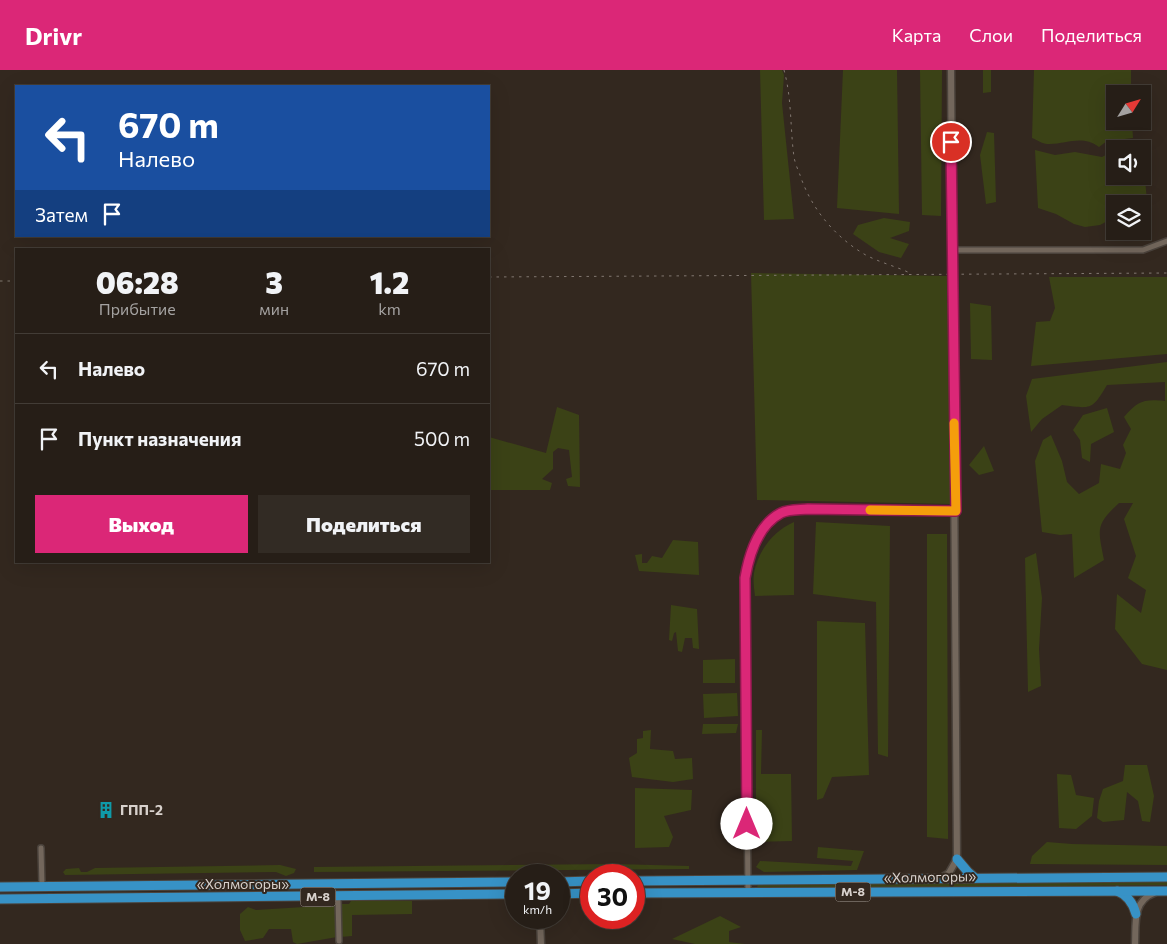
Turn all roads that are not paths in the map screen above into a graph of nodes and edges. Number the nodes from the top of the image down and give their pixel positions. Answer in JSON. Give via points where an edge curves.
{"nodes":[{"id":1,"x":951,"y":70,"type":"edge"},
{"id":2,"x":1167,"y":241,"type":"edge"},
{"id":3,"x":952,"y":250,"type":"junction"},
{"id":4,"x":956,"y":511,"type":"junction"},
{"id":5,"x":41,"y":848,"type":"dead end"},
{"id":6,"x":958,"y":859,"type":"junction"},
{"id":7,"x":1167,"y":877,"type":"edge"},
{"id":8,"x":942,"y":878,"type":"junction"},
{"id":9,"x":975,"y":878,"type":"junction"},
{"id":10,"x":748,"y":880,"type":"junction"},
{"id":11,"x":645,"y":881,"type":"edge"},
{"id":12,"x":505,"y":882,"type":"edge"},
{"id":13,"x":42,"y":886,"type":"junction"},
{"id":14,"x":0,"y":887,"type":"edge"},
{"id":15,"x":1117,"y":891,"type":"junction"},
{"id":16,"x":1164,"y":891,"type":"edge"},
{"id":17,"x":645,"y":893,"type":"edge"},
{"id":18,"x":505,"y":894,"type":"edge"},
{"id":19,"x":748,"y":894,"type":"junction"},
{"id":20,"x":338,"y":897,"type":"junction"},
{"id":21,"x":0,"y":899,"type":"edge"},
{"id":22,"x":1136,"y":914,"type":"junction"},
{"id":23,"x":540,"y":929,"type":"edge"},
{"id":24,"x":339,"y":941,"type":"dead end"},
{"id":25,"x":541,"y":944,"type":"edge"},
{"id":26,"x":1136,"y":944,"type":"edge"}],
"edges":[{"from":1,"to":3,"type":"street"},
{"from":2,"to":3,"type":"street","via":[[1143,250]]},
{"from":3,"to":4,"type":"street"},
{"from":4,"to":6,"type":"street"},
{"from":4,"to":10,"type":"street","via":[[788,511],[773,519],[756,542],[745,578]]},
{"from":5,"to":13,"type":"street"},
{"from":6,"to":8,"type":"street"},
{"from":6,"to":9,"type":"highway"},
{"from":7,"to":9,"type":"highway","name":"«Холмогоры»","number":"М-8"},
{"from":8,"to":9,"type":"highway","name":"«Холмогоры»","number":"М-8"},
{"from":8,"to":10,"type":"highway","name":"«Холмогоры»","number":"М-8"},
{"from":10,"to":11,"type":"highway","name":"«Холмогоры»","number":"М-8"},
{"from":10,"to":19,"type":"street"},
{"from":12,"to":13,"type":"highway","name":"«Холмогоры»","number":"М-8"},
{"from":13,"to":14,"type":"highway","name":"«Холмогоры»","number":"М-8"},
{"from":15,"to":16,"type":"highway","name":"«Холмогоры»","number":"М-8"},
{"from":15,"to":19,"type":"highway","name":"«Холмогоры»","number":"М-8"},
{"from":15,"to":22,"type":"highway","via":[[1130,900]]},
{"from":16,"to":22,"type":"street","via":[[1146,897]]},
{"from":17,"to":19,"type":"highway","name":"«Холмогоры»","number":"М-8"},
{"from":18,"to":20,"type":"highway","name":"«Холмогоры»","number":"М-8"},
{"from":20,"to":21,"type":"highway","name":"«Холмогоры»","number":"М-8"},
{"from":20,"to":24,"type":"street"},
{"from":22,"to":26,"type":"street"},
{"from":23,"to":25,"type":"street"}]}
